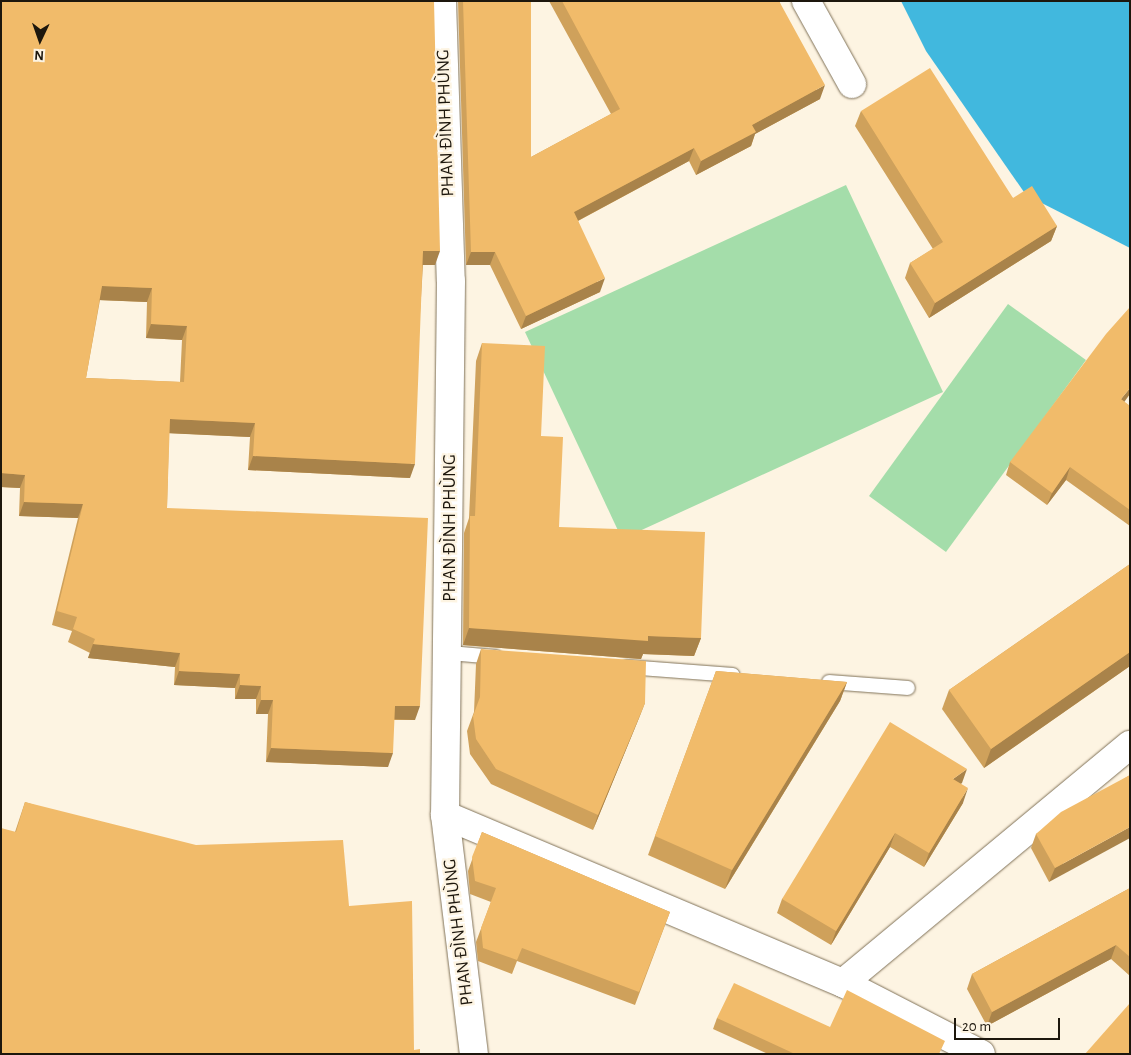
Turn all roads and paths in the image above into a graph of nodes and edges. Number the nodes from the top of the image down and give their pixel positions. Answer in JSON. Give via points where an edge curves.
{"nodes":[{"id":1,"x":442,"y":1,"type":"edge"},
{"id":2,"x":806,"y":1,"type":"edge"},
{"id":3,"x":852,"y":84,"type":"dead end"},
{"id":4,"x":449,"y":653,"type":"junction"},
{"id":5,"x":509,"y":658,"type":"edge"},
{"id":6,"x":609,"y":665,"type":"edge"},
{"id":7,"x":748,"y":676,"type":"edge"},
{"id":8,"x":818,"y":681,"type":"edge"},
{"id":9,"x":908,"y":688,"type":"dead end"},
{"id":10,"x":1130,"y":745,"type":"edge"},
{"id":11,"x":445,"y":815,"type":"junction"},
{"id":12,"x":843,"y":983,"type":"junction"},
{"id":13,"x":474,"y":1054,"type":"edge"},
{"id":14,"x":982,"y":1054,"type":"edge"}],
"edges":[{"from":1,"to":4,"type":"street","name":"PHAN ĐÌNH PHÙNG","via":[[451,281]]},
{"from":2,"to":3,"type":"street"},
{"from":4,"to":5,"type":"lane"},
{"from":4,"to":11,"type":"street","name":"PHAN ĐÌNH PHÙNG"},
{"from":6,"to":7,"type":"lane"},
{"from":8,"to":9,"type":"lane"},
{"from":10,"to":12,"type":"street"},
{"from":11,"to":12,"type":"street"},
{"from":11,"to":13,"type":"street","name":"PHAN ĐÌNH PHÙNG"},
{"from":12,"to":14,"type":"street"}]}
